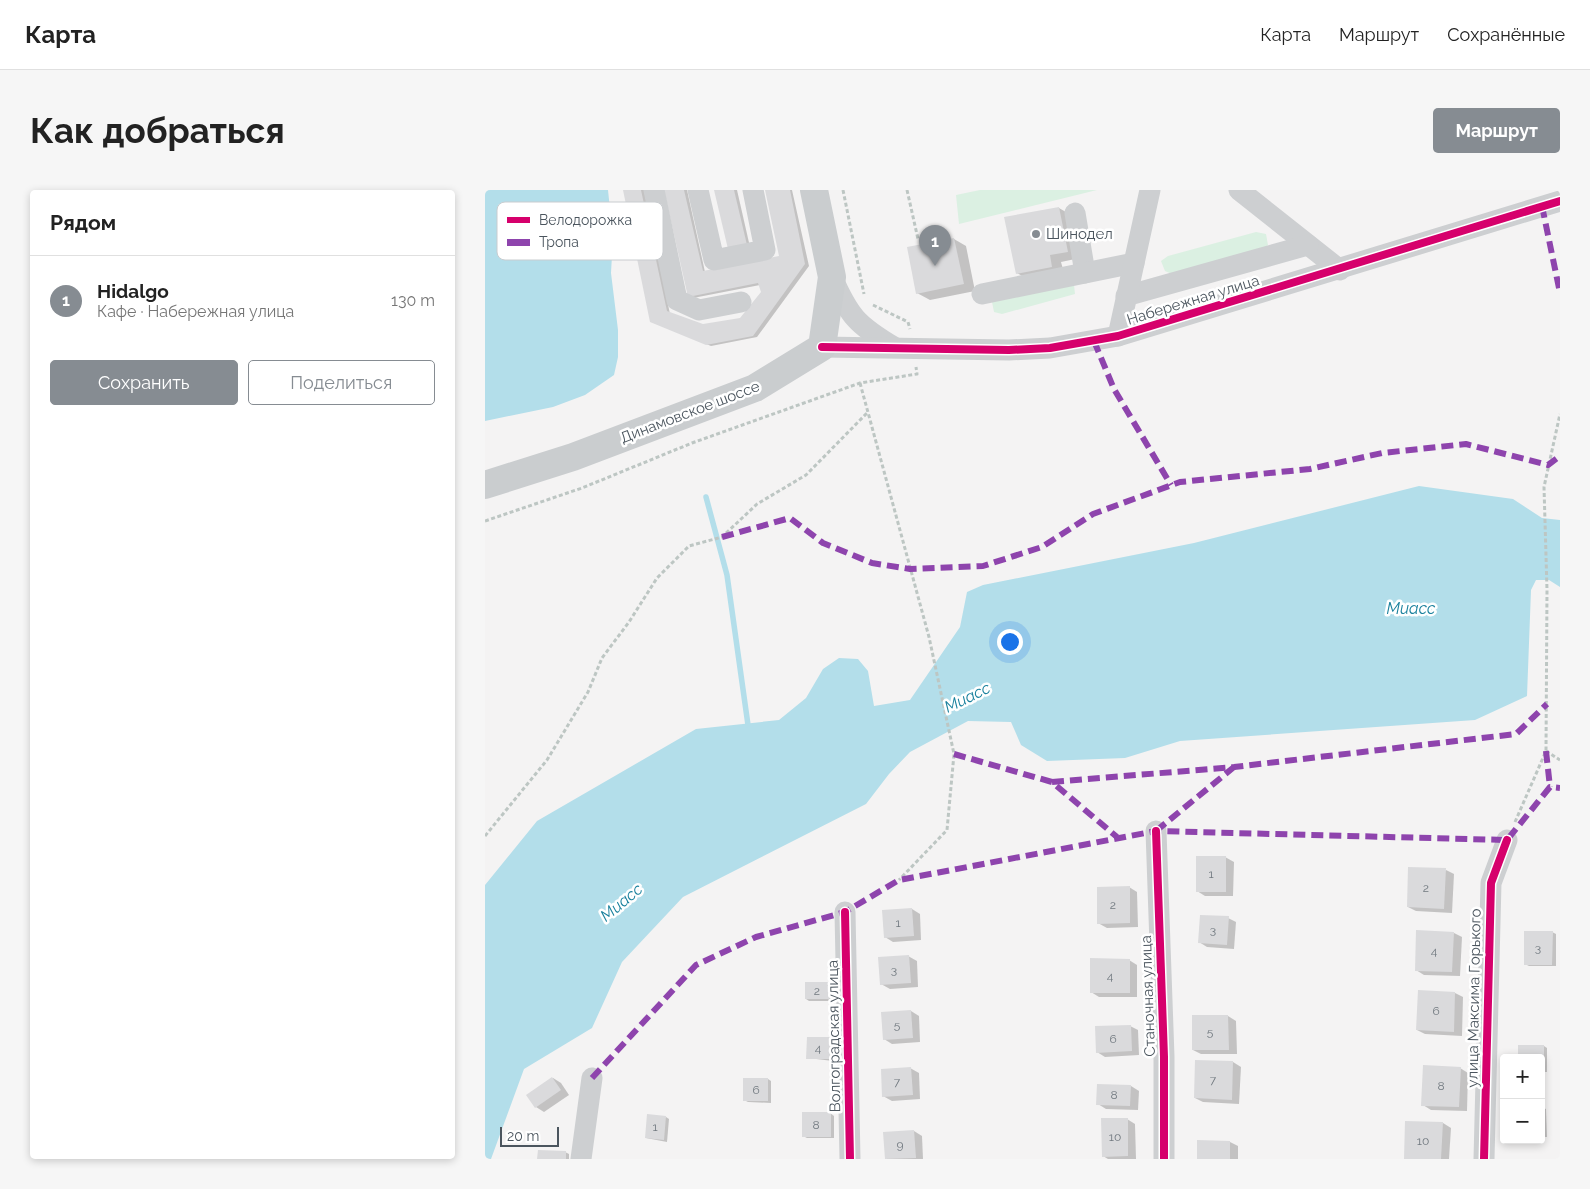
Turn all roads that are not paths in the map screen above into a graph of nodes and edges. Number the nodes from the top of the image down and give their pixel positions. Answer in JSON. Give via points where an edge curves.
{"nodes":[{"id":1,"x":699,"y":190,"type":"edge"},
{"id":2,"x":753,"y":190,"type":"edge"},
{"id":3,"x":814,"y":190,"type":"edge"},
{"id":4,"x":1150,"y":190,"type":"edge"},
{"id":5,"x":1239,"y":190,"type":"edge"},
{"id":6,"x":1560,"y":201,"type":"edge"},
{"id":7,"x":1075,"y":213,"type":"dead end"},
{"id":8,"x":663,"y":233,"type":"edge"},
{"id":9,"x":1308,"y":244,"type":"junction"},
{"id":10,"x":1135,"y":263,"type":"junction"},
{"id":11,"x":1340,"y":270,"type":"junction"},
{"id":12,"x":1085,"y":273,"type":"junction"},
{"id":13,"x":832,"y":277,"type":"junction"},
{"id":14,"x":981,"y":294,"type":"dead end"},
{"id":15,"x":1126,"y":296,"type":"junction"},
{"id":16,"x":741,"y":302,"type":"dead end"},
{"id":17,"x":1119,"y":336,"type":"junction"},
{"id":18,"x":822,"y":347,"type":"junction"},
{"id":19,"x":903,"y":348,"type":"junction"},
{"id":20,"x":485,"y":486,"type":"edge"},
{"id":21,"x":1156,"y":831,"type":"dead end"},
{"id":22,"x":1507,"y":840,"type":"road end"},
{"id":23,"x":845,"y":912,"type":"dead end"},
{"id":24,"x":592,"y":1078,"type":"dead end"},
{"id":25,"x":581,"y":1159,"type":"edge"},
{"id":26,"x":850,"y":1159,"type":"edge"},
{"id":27,"x":1164,"y":1159,"type":"edge"},
{"id":28,"x":1484,"y":1159,"type":"edge"}],
"edges":[{"from":1,"to":2,"type":"street","via":[[714,260],[765,250]]},
{"from":3,"to":13,"type":"main road"},
{"from":4,"to":10,"type":"street"},
{"from":5,"to":9,"type":"street"},
{"from":6,"to":11,"type":"street","name":"Набережная улица"},
{"from":7,"to":12,"type":"street"},
{"from":8,"to":16,"type":"street","via":[[677,300],[699,310]]},
{"from":9,"to":11,"type":"street"},
{"from":9,"to":15,"type":"street"},
{"from":10,"to":12,"type":"street"},
{"from":10,"to":15,"type":"street"},
{"from":11,"to":17,"type":"street","name":"Набережная улица"},
{"from":12,"to":14,"type":"street"},
{"from":13,"to":18,"type":"main road"},
{"from":13,"to":19,"type":"street","via":[[844,305],[866,330]]},
{"from":15,"to":17,"type":"street"},
{"from":17,"to":19,"type":"street","name":"Набережная улица","via":[[1050,348],[1017,350]]},
{"from":18,"to":19,"type":"street","name":"Набережная улица"},
{"from":18,"to":20,"type":"main road","name":"Динамовское шоссе","via":[[755,388],[573,457]]},
{"from":21,"to":27,"type":"street","name":"Станочная улица","via":[[1165,1057]]},
{"from":22,"to":28,"type":"street","name":"улица Максима Горького","via":[[1491,883]]},
{"from":23,"to":26,"type":"street","name":"Волгоградская улица"},
{"from":24,"to":25,"type":"street"}]}
